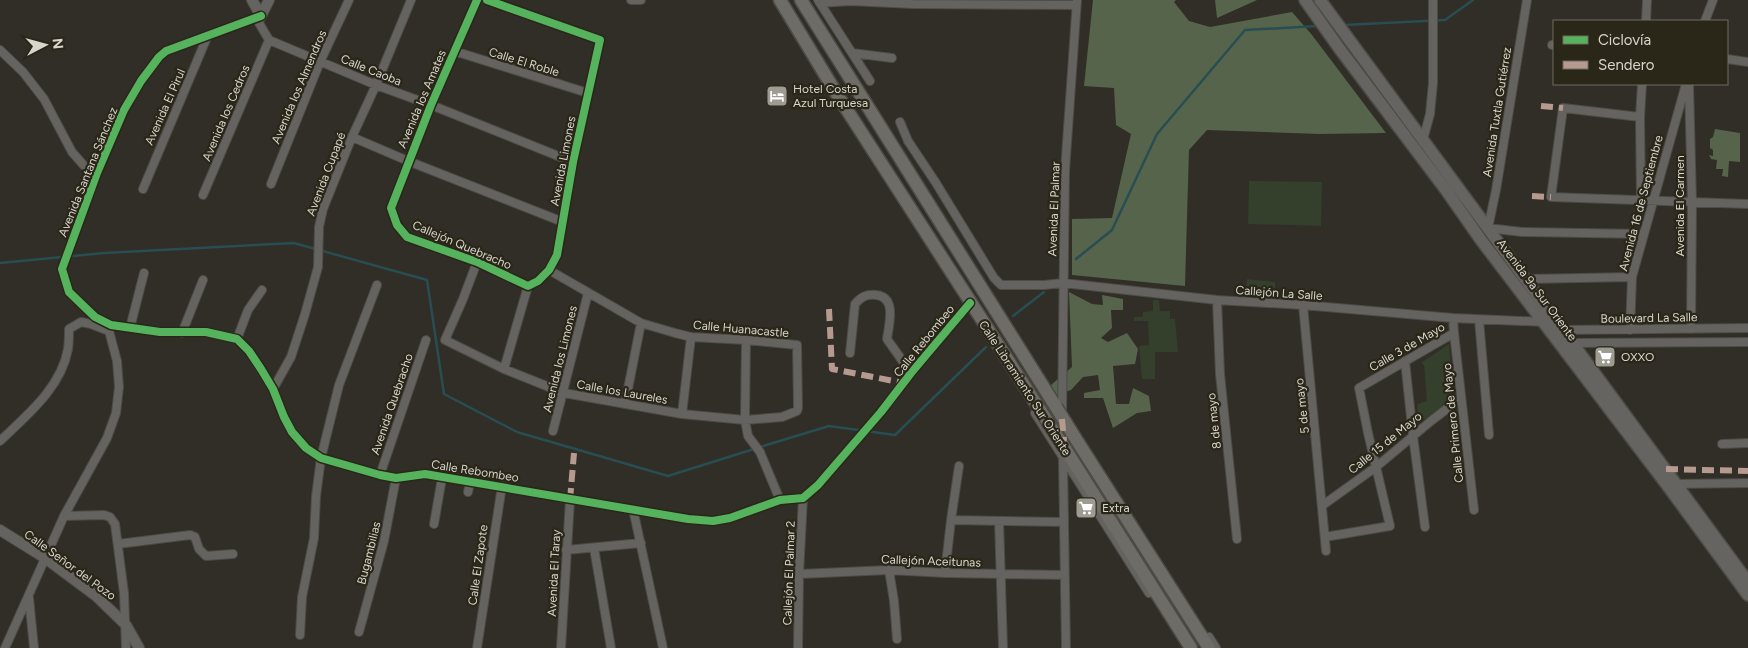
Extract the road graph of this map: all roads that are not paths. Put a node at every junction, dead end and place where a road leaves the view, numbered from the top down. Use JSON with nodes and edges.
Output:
{"nodes":[{"id":1,"x":252,"y":0,"type":"edge"},
{"id":2,"x":269,"y":0,"type":"edge"},
{"id":3,"x":349,"y":0,"type":"edge"},
{"id":4,"x":411,"y":0,"type":"edge"},
{"id":5,"x":477,"y":0,"type":"edge"},
{"id":6,"x":487,"y":0,"type":"edge"},
{"id":7,"x":630,"y":0,"type":"edge"},
{"id":8,"x":641,"y":0,"type":"edge"},
{"id":9,"x":780,"y":0,"type":"edge"},
{"id":10,"x":801,"y":0,"type":"edge"},
{"id":11,"x":1305,"y":0,"type":"edge"},
{"id":12,"x":1320,"y":0,"type":"edge"},
{"id":13,"x":1433,"y":0,"type":"edge"},
{"id":14,"x":1527,"y":0,"type":"edge"},
{"id":15,"x":1647,"y":0,"type":"edge"},
{"id":16,"x":1713,"y":0,"type":"edge"},
{"id":17,"x":819,"y":1,"type":"edge"},
{"id":18,"x":850,"y":1,"type":"edge"},
{"id":19,"x":913,"y":2,"type":"edge"},
{"id":20,"x":982,"y":3,"type":"edge"},
{"id":21,"x":1076,"y":3,"type":"edge"},
{"id":22,"x":261,"y":16,"type":"junction"},
{"id":23,"x":1646,"y":20,"type":"edge"},
{"id":24,"x":1705,"y":20,"type":"edge"},
{"id":25,"x":208,"y":35,"type":"junction"},
{"id":26,"x":269,"y":40,"type":"junction"},
{"id":27,"x":0,"y":50,"type":"edge"},
{"id":28,"x":454,"y":51,"type":"junction"},
{"id":29,"x":852,"y":53,"type":"junction"},
{"id":30,"x":892,"y":58,"type":"dead end"},
{"id":31,"x":1728,"y":59,"type":"edge"},
{"id":32,"x":320,"y":62,"type":"junction"},
{"id":33,"x":1748,"y":62,"type":"edge"},
{"id":34,"x":870,"y":81,"type":"dead end"},
{"id":35,"x":376,"y":85,"type":"junction"},
{"id":36,"x":1642,"y":85,"type":"edge"},
{"id":37,"x":1687,"y":85,"type":"edge"},
{"id":38,"x":1687,"y":85,"type":"edge"},
{"id":39,"x":588,"y":93,"type":"junction"},
{"id":40,"x":430,"y":105,"type":"junction"},
{"id":41,"x":1640,"y":117,"type":"junction"},
{"id":42,"x":900,"y":122,"type":"dead end"},
{"id":43,"x":352,"y":137,"type":"junction"},
{"id":44,"x":1423,"y":140,"type":"junction"},
{"id":45,"x":408,"y":161,"type":"junction"},
{"id":46,"x":572,"y":162,"type":"junction"},
{"id":47,"x":95,"y":178,"type":"junction"},
{"id":48,"x":271,"y":184,"type":"dead end"},
{"id":49,"x":1451,"y":186,"type":"junction"},
{"id":50,"x":143,"y":189,"type":"dead end"},
{"id":51,"x":203,"y":195,"type":"dead end"},
{"id":52,"x":1641,"y":200,"type":"junction"},
{"id":53,"x":1654,"y":201,"type":"junction"},
{"id":54,"x":1692,"y":202,"type":"junction"},
{"id":55,"x":1748,"y":204,"type":"edge"},
{"id":56,"x":391,"y":208,"type":"joint"},
{"id":57,"x":563,"y":222,"type":"junction"},
{"id":58,"x":1488,"y":228,"type":"junction"},
{"id":59,"x":1644,"y":234,"type":"junction"},
{"id":60,"x":477,"y":262,"type":"junction"},
{"id":61,"x":549,"y":270,"type":"junction"},
{"id":62,"x":144,"y":273,"type":"dead end"},
{"id":63,"x":1632,"y":277,"type":"junction"},
{"id":64,"x":203,"y":280,"type":"dead end"},
{"id":65,"x":1063,"y":280,"type":"junction"},
{"id":66,"x":1527,"y":280,"type":"junction"},
{"id":67,"x":378,"y":285,"type":"dead end"},
{"id":68,"x":528,"y":286,"type":"junction"},
{"id":69,"x":262,"y":290,"type":"dead end"},
{"id":70,"x":588,"y":293,"type":"junction"},
{"id":71,"x":1217,"y":300,"type":"junction"},
{"id":72,"x":970,"y":303,"type":"junction"},
{"id":73,"x":1303,"y":305,"type":"junction"},
{"id":74,"x":1453,"y":318,"type":"junction"},
{"id":75,"x":1480,"y":320,"type":"junction"},
{"id":76,"x":641,"y":323,"type":"junction"},
{"id":77,"x":1553,"y":326,"type":"junction"},
{"id":78,"x":110,"y":328,"type":"junction"},
{"id":79,"x":130,"y":328,"type":"junction"},
{"id":80,"x":1748,"y":328,"type":"edge"},
{"id":81,"x":1691,"y":329,"type":"junction"},
{"id":82,"x":1630,"y":330,"type":"junction"},
{"id":83,"x":182,"y":333,"type":"junction"},
{"id":84,"x":1454,"y":333,"type":"junction"},
{"id":85,"x":691,"y":338,"type":"junction"},
{"id":86,"x":237,"y":339,"type":"junction"},
{"id":87,"x":426,"y":340,"type":"dead end"},
{"id":88,"x":746,"y":340,"type":"junction"},
{"id":89,"x":1748,"y":342,"type":"edge"},
{"id":90,"x":1559,"y":343,"type":"junction"},
{"id":91,"x":1572,"y":343,"type":"junction"},
{"id":92,"x":850,"y":354,"type":"dead end"},
{"id":93,"x":1404,"y":361,"type":"junction"},
{"id":94,"x":504,"y":369,"type":"junction"},
{"id":95,"x":1014,"y":370,"type":"junction"},
{"id":96,"x":910,"y":373,"type":"junction"},
{"id":97,"x":273,"y":389,"type":"junction"},
{"id":98,"x":564,"y":392,"type":"junction"},
{"id":99,"x":1461,"y":398,"type":"junction"},
{"id":100,"x":798,"y":402,"type":"joint"},
{"id":101,"x":625,"y":404,"type":"junction"},
{"id":102,"x":1059,"y":407,"type":"junction"},
{"id":103,"x":682,"y":414,"type":"junction"},
{"id":104,"x":1062,"y":419,"type":"dead end"},
{"id":105,"x":745,"y":420,"type":"junction"},
{"id":106,"x":553,"y":431,"type":"dead end"},
{"id":107,"x":1489,"y":435,"type":"dead end"},
{"id":108,"x":1412,"y":436,"type":"junction"},
{"id":109,"x":0,"y":441,"type":"edge"},
{"id":110,"x":1064,"y":441,"type":"dead end"},
{"id":111,"x":1748,"y":443,"type":"edge"},
{"id":112,"x":1722,"y":444,"type":"dead end"},
{"id":113,"x":1651,"y":457,"type":"junction"},
{"id":114,"x":321,"y":458,"type":"junction"},
{"id":115,"x":1063,"y":459,"type":"junction"},
{"id":116,"x":959,"y":466,"type":"dead end"},
{"id":117,"x":1376,"y":467,"type":"junction"},
{"id":118,"x":380,"y":475,"type":"junction"},
{"id":119,"x":396,"y":478,"type":"junction"},
{"id":120,"x":442,"y":478,"type":"junction"},
{"id":121,"x":470,"y":482,"type":"junction"},
{"id":122,"x":1748,"y":483,"type":"edge"},
{"id":123,"x":1672,"y":484,"type":"junction"},
{"id":124,"x":502,"y":486,"type":"junction"},
{"id":125,"x":468,"y":492,"type":"dead end"},
{"id":126,"x":803,"y":498,"type":"junction"},
{"id":127,"x":570,"y":500,"type":"junction"},
{"id":128,"x":780,"y":500,"type":"junction"},
{"id":129,"x":1323,"y":505,"type":"junction"},
{"id":130,"x":633,"y":509,"type":"junction"},
{"id":131,"x":1474,"y":510,"type":"dead end"},
{"id":132,"x":64,"y":516,"type":"junction"},
{"id":133,"x":951,"y":520,"type":"junction"},
{"id":134,"x":999,"y":521,"type":"junction"},
{"id":135,"x":1063,"y":522,"type":"junction"},
{"id":136,"x":434,"y":524,"type":"dead end"},
{"id":137,"x":1425,"y":527,"type":"dead end"},
{"id":138,"x":0,"y":530,"type":"edge"},
{"id":139,"x":1325,"y":537,"type":"junction"},
{"id":140,"x":1237,"y":540,"type":"dead end"},
{"id":141,"x":641,"y":543,"type":"junction"},
{"id":142,"x":118,"y":544,"type":"junction"},
{"id":143,"x":594,"y":548,"type":"junction"},
{"id":144,"x":566,"y":550,"type":"junction"},
{"id":145,"x":1326,"y":551,"type":"dead end"},
{"id":146,"x":233,"y":554,"type":"dead end"},
{"id":147,"x":45,"y":558,"type":"junction"},
{"id":148,"x":889,"y":570,"type":"junction"},
{"id":149,"x":945,"y":573,"type":"junction"},
{"id":150,"x":799,"y":574,"type":"junction"},
{"id":151,"x":1002,"y":574,"type":"junction"},
{"id":152,"x":1064,"y":575,"type":"junction"},
{"id":153,"x":1748,"y":582,"type":"edge"},
{"id":154,"x":30,"y":593,"type":"junction"},
{"id":155,"x":1748,"y":595,"type":"edge"},
{"id":156,"x":126,"y":625,"type":"junction"},
{"id":157,"x":359,"y":632,"type":"dead end"},
{"id":158,"x":300,"y":635,"type":"dead end"},
{"id":159,"x":896,"y":640,"type":"dead end"},
{"id":160,"x":1003,"y":647,"type":"edge"},
{"id":161,"x":5,"y":648,"type":"edge"},
{"id":162,"x":34,"y":648,"type":"edge"},
{"id":163,"x":126,"y":648,"type":"edge"},
{"id":164,"x":139,"y":648,"type":"edge"},
{"id":165,"x":478,"y":648,"type":"edge"},
{"id":166,"x":561,"y":648,"type":"edge"},
{"id":167,"x":611,"y":648,"type":"edge"},
{"id":168,"x":663,"y":648,"type":"edge"},
{"id":169,"x":798,"y":648,"type":"edge"},
{"id":170,"x":1066,"y":648,"type":"edge"},
{"id":171,"x":1184,"y":648,"type":"edge"},
{"id":172,"x":1191,"y":648,"type":"edge"},
{"id":173,"x":1209,"y":648,"type":"edge"},
{"id":174,"x":1216,"y":648,"type":"edge"}],
"edges":[{"from":1,"to":22,"type":"street"},
{"from":2,"to":22,"type":"street"},
{"from":3,"to":32,"type":"street","name":"Avenida los Almendros"},
{"from":4,"to":35,"type":"street","name":"Avenida Cupapé"},
{"from":5,"to":28,"type":"street","name":"Avenida los Amates"},
{"from":6,"to":39,"type":"street","name":"Avenida Limones"},
{"from":7,"to":8,"type":"street"},
{"from":9,"to":72,"type":"main road","name":"Calle Libramiento Sur Oriente"},
{"from":10,"to":102,"type":"main road","name":"Calle Libramiento Sur Oriente"},
{"from":11,"to":49,"type":"main road","name":"Avenida 9a Sur Oriente"},
{"from":12,"to":44,"type":"main road","name":"Avenida 9a Sur Oriente"},
{"from":13,"to":44,"type":"street"},
{"from":14,"to":58,"type":"street","name":"Avenida Tuxtla Gutiérrez"},
{"from":15,"to":23,"type":"street"},
{"from":16,"to":24,"type":"street"},
{"from":17,"to":18,"type":"street"},
{"from":17,"to":29,"type":"street"},
{"from":18,"to":19,"type":"street"},
{"from":19,"to":20,"type":"street"},
{"from":20,"to":21,"type":"street"},
{"from":21,"to":65,"type":"street","name":"Avenida El Palmar"},
{"from":22,"to":25,"type":"street","name":"Avenida Santana Sánchez"},
{"from":22,"to":26,"type":"street"},
{"from":25,"to":47,"type":"street","name":"Avenida Santana Sánchez"},
{"from":25,"to":50,"type":"street","name":"Avenida El Pirul"},
{"from":26,"to":32,"type":"street","name":"Calle Caoba"},
{"from":26,"to":51,"type":"street","name":"Avenida los Cedros"},
{"from":27,"to":47,"type":"street"},
{"from":28,"to":39,"type":"street","name":"Calle El Roble"},
{"from":28,"to":40,"type":"street","name":"Avenida los Amates"},
{"from":29,"to":30,"type":"street"},
{"from":29,"to":34,"type":"street"},
{"from":31,"to":33,"type":"street"},
{"from":32,"to":35,"type":"street","name":"Calle Caoba"},
{"from":32,"to":48,"type":"street","name":"Avenida los Almendros"},
{"from":35,"to":40,"type":"street","name":"Calle Caoba"},
{"from":35,"to":43,"type":"street","name":"Avenida Cupapé"},
{"from":36,"to":41,"type":"street"},
{"from":37,"to":53,"type":"street","name":"Avenida 16 de Septiembre"},
{"from":38,"to":54,"type":"street","name":"Avenida El Carmen"},
{"from":39,"to":46,"type":"street","name":"Avenida Limones"},
{"from":40,"to":45,"type":"street","name":"Avenida los Amates"},
{"from":40,"to":46,"type":"street","name":"Calle Caoba"},
{"from":41,"to":52,"type":"street"},
{"from":41,"to":52,"type":"street"},
{"from":42,"to":65,"type":"street","name":"Callejón La Salle"},
{"from":43,"to":45,"type":"street"},
{"from":43,"to":97,"type":"street","name":"Avenida Cupapé"},
{"from":44,"to":49,"type":"main road","name":"Avenida 9a Sur Oriente"},
{"from":45,"to":56,"type":"street","name":"Avenida los Amates"},
{"from":45,"to":57,"type":"street"},
{"from":46,"to":57,"type":"street","name":"Avenida Limones"},
{"from":47,"to":78,"type":"street","name":"Avenida Santana Sánchez"},
{"from":49,"to":58,"type":"main road","name":"Avenida 9a Sur Oriente"},
{"from":49,"to":77,"type":"main road","name":"Avenida 9a Sur Oriente"},
{"from":52,"to":53,"type":"street"},
{"from":53,"to":54,"type":"street"},
{"from":53,"to":59,"type":"street","name":"Avenida 16 de Septiembre"},
{"from":54,"to":55,"type":"street"},
{"from":54,"to":81,"type":"street","name":"Avenida El Carmen"},
{"from":56,"to":60,"type":"street","name":"Callejón Quebracho"},
{"from":57,"to":61,"type":"street","name":"Avenida Limones"},
{"from":58,"to":59,"type":"street"},
{"from":58,"to":66,"type":"main road","name":"Avenida 9a Sur Oriente"},
{"from":59,"to":63,"type":"street","name":"Avenida 16 de Septiembre"},
{"from":60,"to":68,"type":"street","name":"Callejón Quebracho"},
{"from":60,"to":94,"type":"street","name":"Calle los Laureles"},
{"from":61,"to":68,"type":"street","name":"Avenida Limones"},
{"from":61,"to":70,"type":"street","name":"Calle Huanacastle"},
{"from":62,"to":79,"type":"street"},
{"from":63,"to":66,"type":"street"},
{"from":63,"to":82,"type":"street","name":"Avenida 16 de Septiembre"},
{"from":64,"to":83,"type":"street"},
{"from":65,"to":71,"type":"street","name":"Callejón La Salle"},
{"from":65,"to":102,"type":"street","name":"Avenida El Palmar"},
{"from":66,"to":77,"type":"main road","name":"Avenida 9a Sur Oriente"},
{"from":67,"to":114,"type":"street"},
{"from":68,"to":94,"type":"street"},
{"from":69,"to":86,"type":"street"},
{"from":70,"to":76,"type":"street","name":"Calle Huanacastle"},
{"from":70,"to":98,"type":"street","name":"Avenida los Limones"},
{"from":71,"to":73,"type":"street","name":"Callejón La Salle"},
{"from":71,"to":140,"type":"street","name":"8 de mayo"},
{"from":72,"to":95,"type":"main road","name":"Calle Libramiento Sur Oriente"},
{"from":72,"to":96,"type":"street","name":"Calle Rebombeo"},
{"from":73,"to":74,"type":"street","name":"Callejón La Salle"},
{"from":73,"to":129,"type":"street","name":"5 de mayo"},
{"from":74,"to":75,"type":"street","name":"Callejón La Salle"},
{"from":74,"to":84,"type":"street","name":"Calle 3 de Mayo"},
{"from":75,"to":77,"type":"street","name":"Callejón La Salle"},
{"from":75,"to":107,"type":"street"},
{"from":76,"to":85,"type":"street","name":"Calle Huanacastle"},
{"from":76,"to":101,"type":"street"},
{"from":77,"to":82,"type":"street","name":"Boulevard La Salle"},
{"from":77,"to":90,"type":"main road","name":"Avenida 9a Sur Oriente"},
{"from":77,"to":91,"type":"main road","name":"Avenida 9a Sur Oriente"},
{"from":78,"to":79,"type":"street"},
{"from":78,"to":109,"type":"street"},
{"from":78,"to":132,"type":"street"},
{"from":79,"to":83,"type":"street"},
{"from":80,"to":81,"type":"street","name":"Boulevard La Salle"},
{"from":81,"to":82,"type":"street","name":"Boulevard La Salle"},
{"from":83,"to":86,"type":"street"},
{"from":84,"to":93,"type":"street","name":"Calle 3 de Mayo"},
{"from":84,"to":99,"type":"street","name":"Calle Primero de Mayo"},
{"from":85,"to":88,"type":"street","name":"Calle Huanacastle"},
{"from":85,"to":103,"type":"street"},
{"from":86,"to":97,"type":"street","name":"Calle Rebombeo"},
{"from":87,"to":118,"type":"street","name":"Avenida Quebracho"},
{"from":88,"to":100,"type":"street","name":"Calle Huanacastle"},
{"from":88,"to":105,"type":"street"},
{"from":89,"to":91,"type":"street","name":"Boulevard La Salle"},
{"from":90,"to":91,"type":"street","name":"Boulevard La Salle"},
{"from":90,"to":113,"type":"main road","name":"Avenida 9a Sur Oriente"},
{"from":91,"to":113,"type":"main road","name":"Avenida 9a Sur Oriente"},
{"from":92,"to":96,"type":"street"},
{"from":93,"to":108,"type":"street"},
{"from":93,"to":117,"type":"street","name":"Calle 3 de Mayo"},
{"from":94,"to":98,"type":"street","name":"Calle los Laureles"},
{"from":95,"to":115,"type":"street"},
{"from":95,"to":172,"type":"main road","name":"Calle Libramiento Sur Oriente","bridge":true},
{"from":96,"to":126,"type":"street","name":"Calle Rebombeo"},
{"from":97,"to":114,"type":"street","name":"Calle Rebombeo"},
{"from":98,"to":101,"type":"street","name":"Calle los Laureles"},
{"from":98,"to":106,"type":"street","name":"Avenida los Limones"},
{"from":99,"to":108,"type":"street","name":"Calle 15 de Mayo"},
{"from":99,"to":131,"type":"street","name":"Calle Primero de Mayo"},
{"from":100,"to":105,"type":"street","name":"Calle los Laureles"},
{"from":101,"to":103,"type":"street","name":"Calle los Laureles"},
{"from":102,"to":104,"type":"street","name":"Avenida El Palmar"},
{"from":102,"to":173,"type":"main road","name":"Calle Libramiento Sur Oriente","bridge":true},
{"from":102,"to":174,"type":"street"},
{"from":103,"to":105,"type":"street","name":"Calle los Laureles"},
{"from":105,"to":128,"type":"street"},
{"from":108,"to":117,"type":"street","name":"Calle 15 de Mayo"},
{"from":108,"to":137,"type":"street"},
{"from":110,"to":115,"type":"street"},
{"from":111,"to":112,"type":"street"},
{"from":113,"to":123,"type":"main road","name":"Avenida 9a Sur Oriente"},
{"from":114,"to":118,"type":"street","name":"Calle Rebombeo"},
{"from":114,"to":158,"type":"street"},
{"from":115,"to":135,"type":"street"},
{"from":115,"to":171,"type":"street"},
{"from":116,"to":133,"type":"street"},
{"from":117,"to":129,"type":"street","name":"Calle 15 de Mayo"},
{"from":117,"to":139,"type":"street"},
{"from":118,"to":119,"type":"street","name":"Calle Rebombeo"},
{"from":119,"to":120,"type":"street","name":"Calle Rebombeo"},
{"from":119,"to":157,"type":"street","name":"Bugambilias"},
{"from":120,"to":121,"type":"street","name":"Calle Rebombeo"},
{"from":120,"to":136,"type":"street"},
{"from":121,"to":124,"type":"street","name":"Calle Rebombeo"},
{"from":121,"to":125,"type":"street"},
{"from":122,"to":123,"type":"street"},
{"from":123,"to":153,"type":"main road","name":"Avenida 9a Sur Oriente"},
{"from":123,"to":155,"type":"main road","name":"Avenida 9a Sur Oriente"},
{"from":124,"to":127,"type":"street","name":"Calle Rebombeo"},
{"from":124,"to":165,"type":"street","name":"Calle El Zapote"},
{"from":126,"to":128,"type":"street","name":"Calle Rebombeo"},
{"from":126,"to":150,"type":"street","name":"Callejón El Palmar 2"},
{"from":127,"to":130,"type":"street","name":"Calle Rebombeo"},
{"from":127,"to":144,"type":"street","name":"Avenida El Taray"},
{"from":128,"to":130,"type":"street","name":"Calle Rebombeo"},
{"from":129,"to":139,"type":"street","name":"5 de mayo"},
{"from":130,"to":141,"type":"street"},
{"from":132,"to":142,"type":"street"},
{"from":132,"to":147,"type":"street"},
{"from":133,"to":134,"type":"street"},
{"from":133,"to":149,"type":"street"},
{"from":134,"to":135,"type":"street"},
{"from":134,"to":151,"type":"street"},
{"from":135,"to":152,"type":"street"},
{"from":138,"to":147,"type":"street","name":"Calle Señor del Pozo"},
{"from":139,"to":145,"type":"street","name":"5 de mayo"},
{"from":141,"to":143,"type":"street"},
{"from":141,"to":168,"type":"street"},
{"from":142,"to":146,"type":"street"},
{"from":142,"to":156,"type":"street"},
{"from":143,"to":144,"type":"street"},
{"from":143,"to":167,"type":"street"},
{"from":144,"to":166,"type":"street","name":"Avenida El Taray"},
{"from":147,"to":154,"type":"street"},
{"from":147,"to":156,"type":"street","name":"Calle Señor del Pozo"},
{"from":148,"to":149,"type":"street","name":"Callejón Aceitunas"},
{"from":148,"to":150,"type":"street","name":"Callejón Aceitunas"},
{"from":148,"to":159,"type":"street"},
{"from":149,"to":151,"type":"street","name":"Callejón Aceitunas"},
{"from":150,"to":169,"type":"street","name":"Callejón El Palmar 2"},
{"from":151,"to":152,"type":"street","name":"Callejón Aceitunas"},
{"from":151,"to":160,"type":"street"},
{"from":152,"to":170,"type":"street"},
{"from":154,"to":161,"type":"street"},
{"from":154,"to":162,"type":"street"},
{"from":156,"to":163,"type":"street"},
{"from":156,"to":164,"type":"street","name":"Calle Señor del Pozo"}]}
